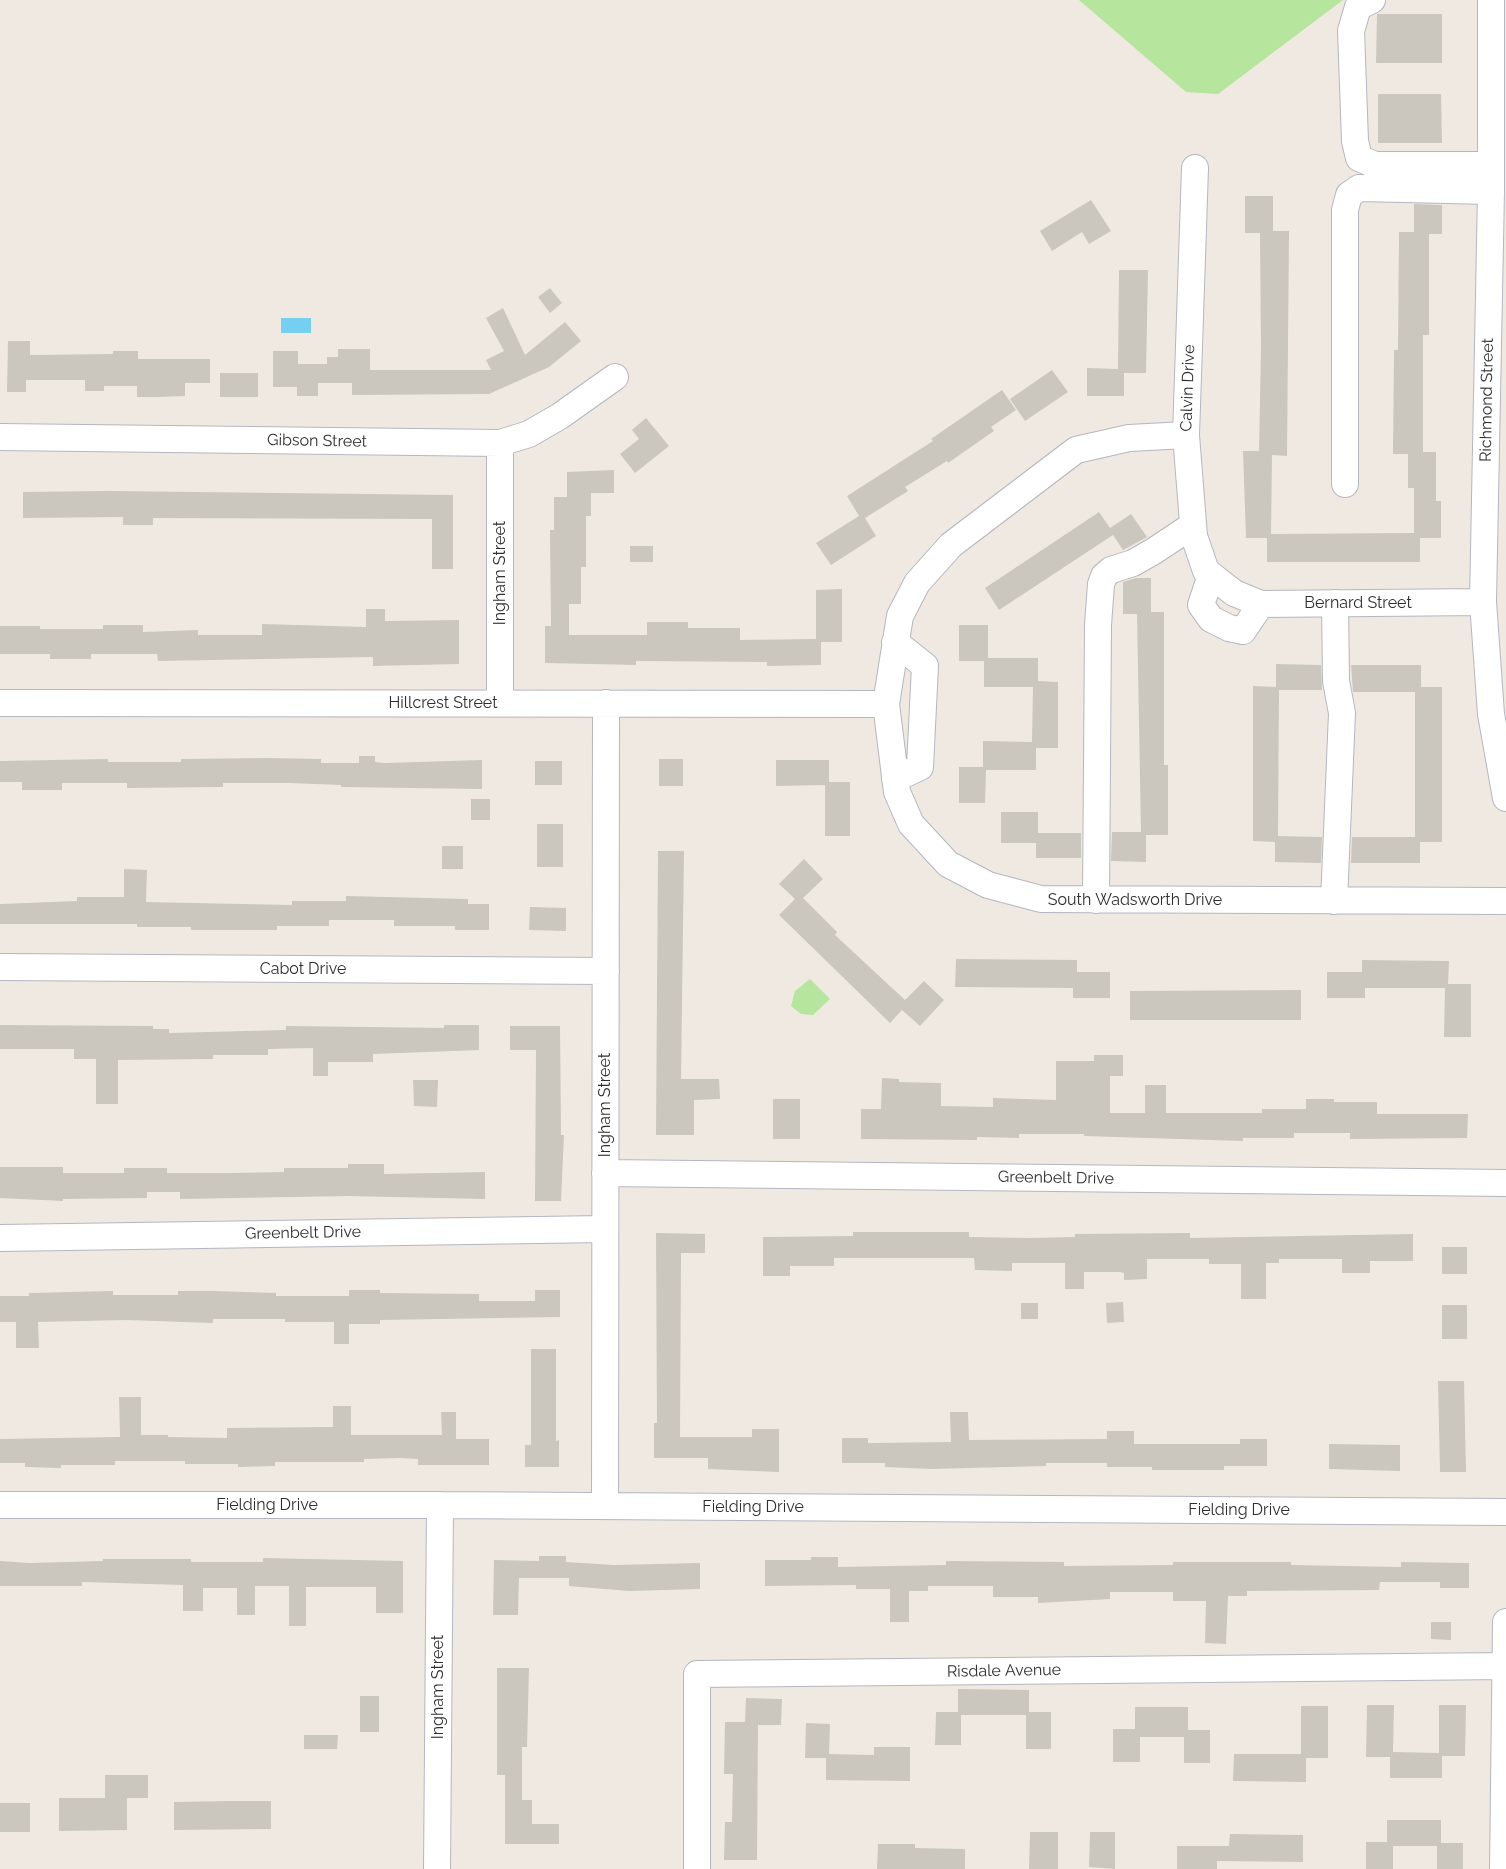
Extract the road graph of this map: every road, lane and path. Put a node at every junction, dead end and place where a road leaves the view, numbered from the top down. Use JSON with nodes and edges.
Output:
{"nodes":[{"id":1,"x":1372,"y":0,"type":"edge"},
{"id":2,"x":1491,"y":0,"type":"edge"},
{"id":3,"x":1195,"y":168,"type":"dead end"},
{"id":4,"x":1495,"y":177,"type":"edge"},
{"id":5,"x":1497,"y":341,"type":"edge"},
{"id":6,"x":615,"y":377,"type":"dead end"},
{"id":7,"x":1186,"y":435,"type":"junction"},
{"id":8,"x":0,"y":437,"type":"edge"},
{"id":9,"x":500,"y":443,"type":"junction"},
{"id":10,"x":1345,"y":484,"type":"dead end"},
{"id":11,"x":1496,"y":496,"type":"edge"},
{"id":12,"x":1193,"y":525,"type":"junction"},
{"id":13,"x":1211,"y":575,"type":"junction"},
{"id":14,"x":1483,"y":602,"type":"junction"},
{"id":15,"x":1335,"y":603,"type":"junction"},
{"id":16,"x":1261,"y":604,"type":"junction"},
{"id":17,"x":895,"y":642,"type":"junction"},
{"id":18,"x":0,"y":703,"type":"edge"},
{"id":19,"x":500,"y":703,"type":"junction"},
{"id":20,"x":606,"y":703,"type":"junction"},
{"id":21,"x":886,"y":705,"type":"junction"},
{"id":22,"x":895,"y":778,"type":"junction"},
{"id":23,"x":1506,"y":794,"type":"edge"},
{"id":24,"x":1096,"y":900,"type":"junction"},
{"id":25,"x":1334,"y":901,"type":"junction"},
{"id":26,"x":1506,"y":901,"type":"edge"},
{"id":27,"x":0,"y":967,"type":"edge"},
{"id":28,"x":606,"y":971,"type":"junction"},
{"id":29,"x":605,"y":1173,"type":"junction"},
{"id":30,"x":1506,"y":1183,"type":"edge"},
{"id":31,"x":605,"y":1229,"type":"junction"},
{"id":32,"x":0,"y":1238,"type":"edge"},
{"id":33,"x":0,"y":1505,"type":"edge"},
{"id":34,"x":440,"y":1505,"type":"junction"},
{"id":35,"x":604,"y":1506,"type":"junction"},
{"id":36,"x":1506,"y":1512,"type":"edge"},
{"id":37,"x":1506,"y":1622,"type":"edge"},
{"id":38,"x":1506,"y":1666,"type":"edge"},
{"id":39,"x":1505,"y":1806,"type":"edge"},
{"id":40,"x":437,"y":1869,"type":"edge"},
{"id":41,"x":697,"y":1869,"type":"edge"},
{"id":42,"x":1503,"y":1869,"type":"edge"}],
"edges":[{"from":1,"to":4,"type":"street"},
{"from":2,"to":4,"type":"street","name":"Richmond Street"},
{"from":3,"to":7,"type":"street","name":"Calvin Drive"},
{"from":4,"to":5,"type":"street","name":"Richmond Street"},
{"from":4,"to":10,"type":"street"},
{"from":5,"to":11,"type":"street","name":"Richmond Street"},
{"from":6,"to":9,"type":"street","name":"Gibson Street"},
{"from":7,"to":12,"type":"street","name":"Calvin Drive"},
{"from":7,"to":17,"type":"street","name":"South Wadsworth Drive"},
{"from":8,"to":9,"type":"street","name":"Gibson Street"},
{"from":9,"to":19,"type":"street","name":"Ingham Street"},
{"from":11,"to":14,"type":"street","name":"Richmond Street"},
{"from":12,"to":13,"type":"street","name":"Calvin Drive"},
{"from":12,"to":24,"type":"street"},
{"from":13,"to":16,"type":"street","name":"Bernard Street"},
{"from":13,"to":16,"type":"street"},
{"from":14,"to":15,"type":"street","name":"Bernard Street"},
{"from":14,"to":23,"type":"street","name":"Richmond Street"},
{"from":15,"to":16,"type":"street","name":"Bernard Street"},
{"from":15,"to":25,"type":"street"},
{"from":17,"to":21,"type":"street","name":"South Wadsworth Drive"},
{"from":17,"to":22,"type":"street"},
{"from":18,"to":19,"type":"street","name":"Hillcrest Street"},
{"from":19,"to":20,"type":"street","name":"Hillcrest Street"},
{"from":20,"to":21,"type":"street","name":"Hillcrest Street"},
{"from":20,"to":28,"type":"street","name":"Ingham Street"},
{"from":21,"to":22,"type":"street","name":"South Wadsworth Drive"},
{"from":22,"to":24,"type":"street","name":"South Wadsworth Drive"},
{"from":24,"to":25,"type":"street","name":"South Wadsworth Drive"},
{"from":25,"to":26,"type":"street","name":"South Wadsworth Drive"},
{"from":27,"to":28,"type":"street","name":"Cabot Drive"},
{"from":28,"to":29,"type":"street","name":"Ingham Street"},
{"from":29,"to":30,"type":"street","name":"Greenbelt Drive"},
{"from":29,"to":31,"type":"street","name":"Ingham Street"},
{"from":31,"to":32,"type":"street","name":"Greenbelt Drive"},
{"from":31,"to":35,"type":"street","name":"Ingham Street"},
{"from":33,"to":34,"type":"street","name":"Fielding Drive"},
{"from":34,"to":35,"type":"street","name":"Fielding Drive"},
{"from":34,"to":40,"type":"street","name":"Ingham Street"},
{"from":35,"to":36,"type":"street","name":"Fielding Drive"},
{"from":37,"to":38,"type":"street"},
{"from":38,"to":39,"type":"street"},
{"from":38,"to":41,"type":"street","name":"Risdale Avenue"},
{"from":39,"to":42,"type":"street"}]}
